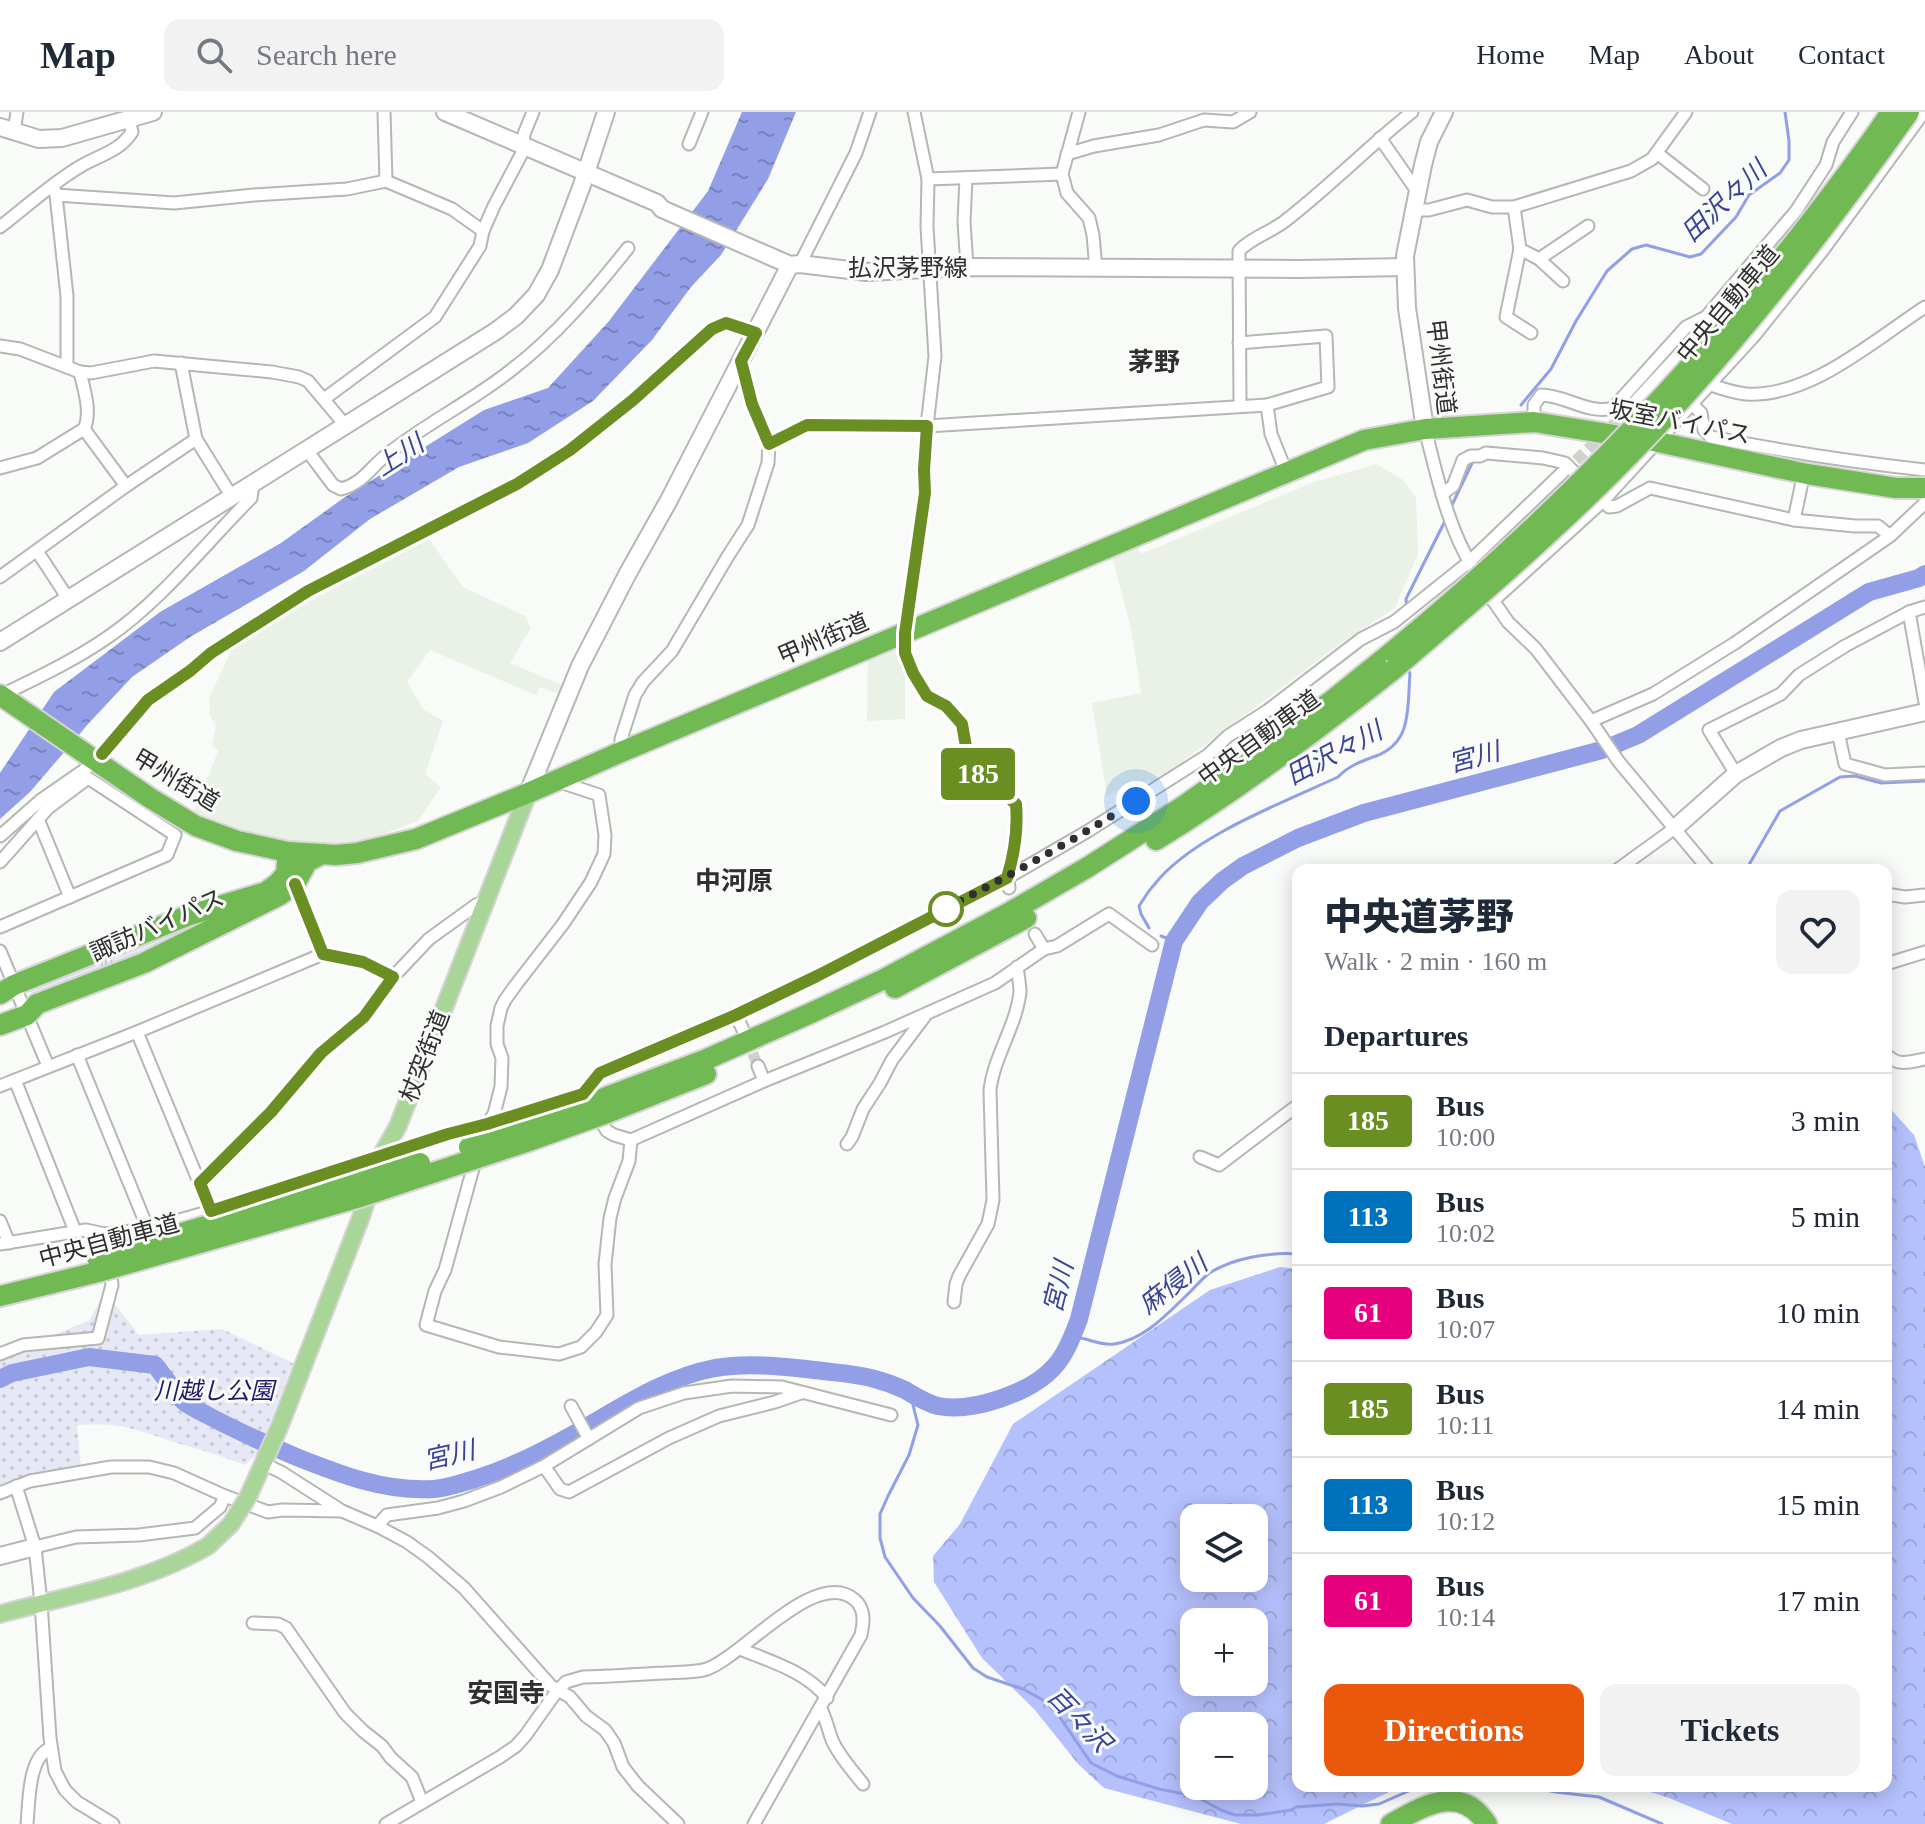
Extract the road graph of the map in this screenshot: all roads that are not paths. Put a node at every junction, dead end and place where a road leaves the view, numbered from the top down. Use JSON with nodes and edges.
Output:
{"nodes":[{"id":1,"x":17,"y":112,"type":"edge"},
{"id":2,"x":153,"y":112,"type":"edge"},
{"id":3,"x":384,"y":112,"type":"edge"},
{"id":4,"x":445,"y":112,"type":"edge"},
{"id":5,"x":533,"y":112,"type":"edge"},
{"id":6,"x":606,"y":112,"type":"edge"},
{"id":7,"x":702,"y":112,"type":"edge"},
{"id":8,"x":870,"y":112,"type":"edge"},
{"id":9,"x":914,"y":112,"type":"edge"},
{"id":10,"x":1079,"y":112,"type":"edge"},
{"id":11,"x":1250,"y":112,"type":"edge"},
{"id":12,"x":1412,"y":112,"type":"edge"},
{"id":13,"x":1444,"y":112,"type":"edge"},
{"id":14,"x":1686,"y":112,"type":"edge"},
{"id":15,"x":1852,"y":112,"type":"edge"},
{"id":16,"x":1891,"y":112,"type":"edge"},
{"id":17,"x":1918,"y":113,"type":"edge"},
{"id":18,"x":129,"y":119,"type":"junction"},
{"id":19,"x":5,"y":133,"type":"edge"},
{"id":20,"x":1380,"y":138,"type":"junction"},
{"id":21,"x":689,"y":144,"type":"dead end"},
{"id":22,"x":522,"y":146,"type":"junction"},
{"id":23,"x":1657,"y":153,"type":"junction"},
{"id":24,"x":1067,"y":154,"type":"junction"},
{"id":25,"x":587,"y":172,"type":"junction"},
{"id":26,"x":1062,"y":174,"type":"junction"},
{"id":27,"x":966,"y":178,"type":"junction"},
{"id":28,"x":928,"y":179,"type":"junction"},
{"id":29,"x":386,"y":181,"type":"junction"},
{"id":30,"x":1703,"y":189,"type":"dead end"},
{"id":31,"x":55,"y":191,"type":"junction"},
{"id":32,"x":1417,"y":191,"type":"junction"},
{"id":33,"x":1514,"y":207,"type":"junction"},
{"id":34,"x":1413,"y":210,"type":"junction"},
{"id":35,"x":1588,"y":226,"type":"dead end"},
{"id":36,"x":0,"y":227,"type":"edge"},
{"id":37,"x":483,"y":231,"type":"junction"},
{"id":38,"x":628,"y":248,"type":"dead end"},
{"id":39,"x":1520,"y":249,"type":"junction"},
{"id":40,"x":1539,"y":259,"type":"junction"},
{"id":41,"x":795,"y":264,"type":"junction"},
{"id":42,"x":967,"y":267,"type":"junction"},
{"id":43,"x":1405,"y":267,"type":"junction"},
{"id":44,"x":1096,"y":269,"type":"junction"},
{"id":45,"x":1239,"y":269,"type":"junction"},
{"id":46,"x":929,"y":270,"type":"junction"},
{"id":47,"x":1563,"y":281,"type":"dead end"},
{"id":48,"x":1723,"y":298,"type":"junction"},
{"id":49,"x":1925,"y":307,"type":"edge"},
{"id":50,"x":1706,"y":317,"type":"junction"},
{"id":51,"x":1761,"y":328,"type":"junction"},
{"id":52,"x":756,"y":333,"type":"junction"},
{"id":53,"x":1531,"y":333,"type":"dead end"},
{"id":54,"x":1239,"y":343,"type":"junction"},
{"id":55,"x":0,"y":346,"type":"edge"},
{"id":56,"x":741,"y":361,"type":"junction"},
{"id":57,"x":181,"y":363,"type":"junction"},
{"id":58,"x":67,"y":367,"type":"junction"},
{"id":59,"x":80,"y":372,"type":"junction"},
{"id":60,"x":1710,"y":385,"type":"junction"},
{"id":61,"x":324,"y":399,"type":"junction"},
{"id":62,"x":1692,"y":404,"type":"junction"},
{"id":63,"x":1240,"y":405,"type":"junction"},
{"id":64,"x":1267,"y":405,"type":"junction"},
{"id":65,"x":1620,"y":418,"type":"tunnel mouth"},
{"id":66,"x":1534,"y":422,"type":"junction"},
{"id":67,"x":346,"y":426,"type":"junction"},
{"id":68,"x":927,"y":426,"type":"junction"},
{"id":69,"x":84,"y":429,"type":"junction"},
{"id":70,"x":1425,"y":429,"type":"junction"},
{"id":71,"x":196,"y":439,"type":"junction"},
{"id":72,"x":1658,"y":442,"type":"junction"},
{"id":73,"x":769,"y":444,"type":"junction"},
{"id":74,"x":312,"y":457,"type":"dead end"},
{"id":75,"x":0,"y":468,"type":"edge"},
{"id":76,"x":1925,"y":470,"type":"edge"},
{"id":77,"x":1563,"y":472,"type":"tunnel mouth"},
{"id":78,"x":1287,"y":474,"type":"junction"},
{"id":79,"x":1802,"y":482,"type":"dead end"},
{"id":80,"x":253,"y":485,"type":"junction"},
{"id":81,"x":126,"y":486,"type":"junction"},
{"id":82,"x":1925,"y":488,"type":"edge"},
{"id":83,"x":1442,"y":494,"type":"junction"},
{"id":84,"x":232,"y":497,"type":"junction"},
{"id":85,"x":1603,"y":501,"type":"junction"},
{"id":86,"x":1925,"y":503,"type":"edge"},
{"id":87,"x":1794,"y":520,"type":"junction"},
{"id":88,"x":1890,"y":536,"type":"junction"},
{"id":89,"x":37,"y":551,"type":"junction"},
{"id":90,"x":1469,"y":562,"type":"junction"},
{"id":91,"x":0,"y":577,"type":"edge"},
{"id":92,"x":69,"y":600,"type":"junction"},
{"id":93,"x":1493,"y":601,"type":"junction"},
{"id":94,"x":1925,"y":607,"type":"edge"},
{"id":95,"x":1909,"y":612,"type":"junction"},
{"id":96,"x":905,"y":633,"type":"junction"},
{"id":97,"x":0,"y":642,"type":"edge"},
{"id":98,"x":1393,"y":661,"type":"junction"},
{"id":99,"x":5,"y":693,"type":"edge"},
{"id":100,"x":1925,"y":702,"type":"edge"},
{"id":101,"x":1925,"y":712,"type":"edge"},
{"id":102,"x":1592,"y":722,"type":"junction"},
{"id":103,"x":1838,"y":732,"type":"junction"},
{"id":104,"x":621,"y":752,"type":"junction"},
{"id":105,"x":94,"y":760,"type":"junction"},
{"id":106,"x":1925,"y":773,"type":"edge"},
{"id":107,"x":1736,"y":774,"type":"junction"},
{"id":108,"x":555,"y":781,"type":"junction"},
{"id":109,"x":528,"y":793,"type":"junction"},
{"id":110,"x":38,"y":819,"type":"junction"},
{"id":111,"x":1675,"y":828,"type":"junction"},
{"id":112,"x":0,"y":836,"type":"edge"},
{"id":113,"x":288,"y":852,"type":"junction"},
{"id":114,"x":322,"y":854,"type":"junction"},
{"id":115,"x":0,"y":862,"type":"edge"},
{"id":116,"x":1625,"y":864,"type":"edge"},
{"id":117,"x":1704,"y":864,"type":"edge"},
{"id":118,"x":1008,"y":883,"type":"junction"},
{"id":119,"x":295,"y":884,"type":"junction"},
{"id":120,"x":1892,"y":895,"type":"edge"},
{"id":121,"x":1925,"y":895,"type":"edge"},
{"id":122,"x":70,"y":897,"type":"junction"},
{"id":123,"x":487,"y":900,"type":"junction"},
{"id":124,"x":0,"y":927,"type":"edge"},
{"id":125,"x":1035,"y":934,"type":"dead end"},
{"id":126,"x":1152,"y":945,"type":"dead end"},
{"id":127,"x":1044,"y":949,"type":"junction"},
{"id":128,"x":0,"y":951,"type":"edge"},
{"id":129,"x":1925,"y":952,"type":"edge"},
{"id":130,"x":323,"y":954,"type":"junction"},
{"id":131,"x":1892,"y":962,"type":"edge"},
{"id":132,"x":1017,"y":967,"type":"junction"},
{"id":133,"x":393,"y":977,"type":"junction"},
{"id":134,"x":7,"y":990,"type":"edge"},
{"id":135,"x":927,"y":1013,"type":"junction"},
{"id":136,"x":27,"y":1015,"type":"junction"},
{"id":137,"x":736,"y":1015,"type":"junction"},
{"id":138,"x":0,"y":1025,"type":"edge"},
{"id":139,"x":743,"y":1030,"type":"tunnel mouth"},
{"id":140,"x":137,"y":1032,"type":"junction"},
{"id":141,"x":77,"y":1055,"type":"junction"},
{"id":142,"x":1925,"y":1059,"type":"edge"},
{"id":143,"x":1892,"y":1061,"type":"edge"},
{"id":144,"x":48,"y":1066,"type":"junction"},
{"id":145,"x":758,"y":1066,"type":"tunnel mouth"},
{"id":146,"x":15,"y":1080,"type":"junction"},
{"id":147,"x":764,"y":1081,"type":"junction"},
{"id":148,"x":0,"y":1086,"type":"edge"},
{"id":149,"x":597,"y":1102,"type":"junction"},
{"id":150,"x":1292,"y":1110,"type":"edge"},
{"id":151,"x":487,"y":1124,"type":"junction"},
{"id":152,"x":631,"y":1140,"type":"junction"},
{"id":153,"x":847,"y":1144,"type":"dead end"},
{"id":154,"x":381,"y":1156,"type":"junction"},
{"id":155,"x":1200,"y":1157,"type":"dead end"},
{"id":156,"x":200,"y":1183,"type":"junction"},
{"id":157,"x":211,"y":1211,"type":"junction"},
{"id":158,"x":0,"y":1221,"type":"edge"},
{"id":159,"x":148,"y":1229,"type":"junction"},
{"id":160,"x":75,"y":1231,"type":"junction"},
{"id":161,"x":105,"y":1234,"type":"junction"},
{"id":162,"x":4,"y":1244,"type":"edge"},
{"id":163,"x":100,"y":1265,"type":"junction"},
{"id":164,"x":0,"y":1283,"type":"edge"},
{"id":165,"x":0,"y":1296,"type":"edge"},
{"id":166,"x":954,"y":1302,"type":"dead end"},
{"id":167,"x":0,"y":1354,"type":"edge"},
{"id":168,"x":802,"y":1392,"type":"junction"},
{"id":169,"x":571,"y":1408,"type":"dead end"},
{"id":170,"x":891,"y":1415,"type":"dead end"},
{"id":171,"x":588,"y":1437,"type":"junction"},
{"id":172,"x":265,"y":1461,"type":"junction"},
{"id":173,"x":544,"y":1466,"type":"junction"},
{"id":174,"x":16,"y":1486,"type":"junction"},
{"id":175,"x":0,"y":1493,"type":"edge"},
{"id":176,"x":225,"y":1496,"type":"junction"},
{"id":177,"x":342,"y":1511,"type":"junction"},
{"id":178,"x":377,"y":1526,"type":"junction"},
{"id":179,"x":35,"y":1547,"type":"junction"},
{"id":180,"x":0,"y":1556,"type":"edge"},
{"id":181,"x":41,"y":1603,"type":"junction"},
{"id":182,"x":0,"y":1614,"type":"edge"},
{"id":183,"x":253,"y":1623,"type":"dead end"},
{"id":184,"x":740,"y":1649,"type":"junction"},
{"id":185,"x":557,"y":1691,"type":"junction"},
{"id":186,"x":824,"y":1704,"type":"junction"},
{"id":187,"x":51,"y":1748,"type":"junction"},
{"id":188,"x":863,"y":1784,"type":"dead end"},
{"id":189,"x":422,"y":1802,"type":"junction"},
{"id":190,"x":27,"y":1824,"type":"edge"},
{"id":191,"x":113,"y":1824,"type":"edge"},
{"id":192,"x":386,"y":1824,"type":"edge"},
{"id":193,"x":678,"y":1824,"type":"edge"},
{"id":194,"x":754,"y":1824,"type":"edge"},
{"id":195,"x":1391,"y":1824,"type":"edge"},
{"id":196,"x":1487,"y":1824,"type":"edge"}],
"edges":[{"from":1,"to":19,"type":"street"},
{"from":2,"to":18,"type":"street"},
{"from":3,"to":29,"type":"street"},
{"from":4,"to":22,"type":"street","name":"払沢茅野線"},
{"from":5,"to":22,"type":"street"},
{"from":6,"to":25,"type":"street"},
{"from":7,"to":21,"type":"street"},
{"from":8,"to":41,"type":"street"},
{"from":9,"to":28,"type":"street"},
{"from":10,"to":24,"type":"street"},
{"from":11,"to":24,"type":"street"},
{"from":12,"to":20,"type":"street"},
{"from":13,"to":32,"type":"street","name":"甲州街道"},
{"from":14,"to":23,"type":"street"},
{"from":15,"to":48,"type":"street"},
{"from":16,"to":98,"type":"highway","name":"中央自動車道","bridge":true},
{"from":17,"to":51,"type":"street"},
{"from":17,"to":98,"type":"highway","name":"中央自動車道","bridge":true},
{"from":18,"to":19,"type":"street"},
{"from":18,"to":31,"type":"street"},
{"from":20,"to":32,"type":"street"},
{"from":20,"to":45,"type":"street"},
{"from":22,"to":25,"type":"street","name":"払沢茅野線"},
{"from":22,"to":37,"type":"street"},
{"from":23,"to":30,"type":"street"},
{"from":23,"to":33,"type":"street"},
{"from":24,"to":26,"type":"street"},
{"from":25,"to":41,"type":"street","name":"払沢茅野線"},
{"from":25,"to":67,"type":"street"},
{"from":26,"to":27,"type":"street"},
{"from":26,"to":44,"type":"street"},
{"from":27,"to":28,"type":"street"},
{"from":27,"to":42,"type":"street"},
{"from":28,"to":46,"type":"street"},
{"from":29,"to":31,"type":"street"},
{"from":29,"to":37,"type":"street"},
{"from":31,"to":36,"type":"street"},
{"from":31,"to":58,"type":"street"},
{"from":32,"to":34,"type":"street","name":"甲州街道"},
{"from":33,"to":34,"type":"street"},
{"from":33,"to":39,"type":"street"},
{"from":34,"to":43,"type":"street","name":"甲州街道"},
{"from":35,"to":40,"type":"street"},
{"from":37,"to":61,"type":"street"},
{"from":38,"to":74,"type":"street"},
{"from":39,"to":40,"type":"street"},
{"from":39,"to":53,"type":"street"},
{"from":40,"to":47,"type":"street"},
{"from":41,"to":46,"type":"street","name":"払沢茅野線"},
{"from":41,"to":52,"type":"street"},
{"from":42,"to":44,"type":"street","name":"払沢茅野線"},
{"from":42,"to":46,"type":"street","name":"払沢茅野線"},
{"from":43,"to":45,"type":"street","name":"払沢茅野線"},
{"from":43,"to":70,"type":"street","name":"甲州街道"},
{"from":44,"to":45,"type":"street","name":"払沢茅野線"},
{"from":45,"to":54,"type":"street"},
{"from":46,"to":68,"type":"street"},
{"from":48,"to":50,"type":"street"},
{"from":48,"to":51,"type":"street"},
{"from":49,"to":60,"type":"street"},
{"from":50,"to":65,"type":"street"},
{"from":50,"to":66,"type":"street"},
{"from":51,"to":60,"type":"street"},
{"from":52,"to":56,"type":"street"},
{"from":52,"to":105,"type":"street"},
{"from":54,"to":63,"type":"street"},
{"from":54,"to":64,"type":"street"},
{"from":55,"to":58,"type":"street"},
{"from":56,"to":73,"type":"street"},
{"from":56,"to":109,"type":"street"},
{"from":57,"to":59,"type":"street"},
{"from":57,"to":61,"type":"street"},
{"from":57,"to":71,"type":"street"},
{"from":58,"to":59,"type":"street"},
{"from":59,"to":69,"type":"street"},
{"from":60,"to":62,"type":"street"},
{"from":61,"to":67,"type":"street"},
{"from":62,"to":72,"type":"street"},
{"from":62,"to":76,"type":"street"},
{"from":63,"to":64,"type":"street"},
{"from":63,"to":68,"type":"street"},
{"from":64,"to":78,"type":"street"},
{"from":66,"to":70,"type":"highway","name":"坂室バイパス"},
{"from":66,"to":72,"type":"highway","name":"坂室バイパス"},
{"from":67,"to":80,"type":"street"},
{"from":68,"to":73,"type":"street"},
{"from":68,"to":96,"type":"street"},
{"from":69,"to":75,"type":"street"},
{"from":69,"to":81,"type":"street"},
{"from":70,"to":78,"type":"highway","name":"甲州街道"},
{"from":70,"to":83,"type":"street"},
{"from":71,"to":81,"type":"street"},
{"from":71,"to":84,"type":"street"},
{"from":72,"to":82,"type":"highway","name":"坂室バイパス"},
{"from":72,"to":85,"type":"street"},
{"from":73,"to":104,"type":"street"},
{"from":77,"to":90,"type":"street"},
{"from":78,"to":96,"type":"highway","name":"甲州街道"},
{"from":79,"to":87,"type":"street"},
{"from":80,"to":84,"type":"street"},
{"from":80,"to":99,"type":"street"},
{"from":81,"to":89,"type":"street"},
{"from":83,"to":85,"type":"street"},
{"from":83,"to":90,"type":"street"},
{"from":84,"to":92,"type":"street"},
{"from":85,"to":87,"type":"street"},
{"from":85,"to":93,"type":"street"},
{"from":86,"to":88,"type":"street"},
{"from":87,"to":88,"type":"street"},
{"from":88,"to":102,"type":"street"},
{"from":89,"to":91,"type":"street"},
{"from":89,"to":92,"type":"street"},
{"from":90,"to":93,"type":"street"},
{"from":90,"to":118,"type":"street"},
{"from":92,"to":97,"type":"street"},
{"from":93,"to":102,"type":"street"},
{"from":94,"to":95,"type":"street"},
{"from":95,"to":100,"type":"street"},
{"from":95,"to":107,"type":"street"},
{"from":96,"to":104,"type":"highway","name":"甲州街道"},
{"from":96,"to":118,"type":"street"},
{"from":98,"to":149,"type":"highway","name":"中央自動車道"},
{"from":99,"to":105,"type":"highway","name":"甲州街道"},
{"from":101,"to":103,"type":"street"},
{"from":102,"to":111,"type":"street"},
{"from":103,"to":106,"type":"street"},
{"from":103,"to":107,"type":"street"},
{"from":104,"to":108,"type":"highway","name":"甲州街道"},
{"from":105,"to":112,"type":"street"},
{"from":105,"to":113,"type":"highway","name":"甲州街道"},
{"from":107,"to":111,"type":"street"},
{"from":108,"to":109,"type":"highway","name":"甲州街道"},
{"from":108,"to":151,"type":"street"},
{"from":109,"to":114,"type":"highway","name":"甲州街道"},
{"from":109,"to":123,"type":"main road","name":"杖突街道"},
{"from":110,"to":115,"type":"street"},
{"from":110,"to":122,"type":"street"},
{"from":110,"to":122,"type":"street"},
{"from":111,"to":116,"type":"street"},
{"from":111,"to":117,"type":"street"},
{"from":113,"to":114,"type":"highway","name":"甲州街道"},
{"from":113,"to":134,"type":"highway","name":"諏訪バイパス"},
{"from":114,"to":119,"type":"highway","name":"諏訪バイパス"},
{"from":118,"to":137,"type":"street"},
{"from":119,"to":130,"type":"street"},
{"from":119,"to":136,"type":"highway","name":"諏訪バイパス"},
{"from":120,"to":121,"type":"street"},
{"from":122,"to":124,"type":"street"},
{"from":123,"to":133,"type":"street"},
{"from":123,"to":154,"type":"main road","name":"杖突街道"},
{"from":125,"to":127,"type":"street"},
{"from":126,"to":127,"type":"street"},
{"from":127,"to":132,"type":"street"},
{"from":128,"to":134,"type":"street"},
{"from":129,"to":131,"type":"street"},
{"from":130,"to":133,"type":"street"},
{"from":130,"to":140,"type":"street"},
{"from":132,"to":135,"type":"street"},
{"from":132,"to":166,"type":"street"},
{"from":133,"to":156,"type":"street"},
{"from":134,"to":136,"type":"street"},
{"from":135,"to":147,"type":"street"},
{"from":135,"to":153,"type":"street"},
{"from":136,"to":138,"type":"highway","name":"諏訪バイパス"},
{"from":136,"to":144,"type":"street"},
{"from":137,"to":139,"type":"street"},
{"from":137,"to":149,"type":"street"},
{"from":140,"to":141,"type":"street"},
{"from":140,"to":156,"type":"street"},
{"from":141,"to":144,"type":"street"},
{"from":141,"to":159,"type":"street"},
{"from":142,"to":143,"type":"street"},
{"from":144,"to":146,"type":"street"},
{"from":145,"to":147,"type":"street"},
{"from":146,"to":148,"type":"street"},
{"from":146,"to":160,"type":"street"},
{"from":147,"to":152,"type":"street"},
{"from":149,"to":151,"type":"street"},
{"from":149,"to":152,"type":"street"},
{"from":149,"to":163,"type":"highway","name":"中央自動車道","bridge":true},
{"from":150,"to":155,"type":"street"},
{"from":151,"to":152,"type":"street"},
{"from":151,"to":154,"type":"street"},
{"from":154,"to":157,"type":"street"},
{"from":154,"to":172,"type":"main road","name":"杖突街道"},
{"from":156,"to":157,"type":"street"},
{"from":157,"to":159,"type":"street"},
{"from":158,"to":162,"type":"street"},
{"from":159,"to":161,"type":"street"},
{"from":160,"to":161,"type":"street"},
{"from":160,"to":162,"type":"street"},
{"from":161,"to":167,"type":"street"},
{"from":163,"to":164,"type":"highway","name":"中央自動車道"},
{"from":163,"to":165,"type":"highway","name":"中央自動車道"},
{"from":168,"to":170,"type":"street"},
{"from":168,"to":171,"type":"street"},
{"from":168,"to":173,"type":"street"},
{"from":169,"to":171,"type":"street"},
{"from":171,"to":173,"type":"street"},
{"from":172,"to":177,"type":"street"},
{"from":172,"to":181,"type":"main road","name":"杖突街道","bridge":true},
{"from":173,"to":178,"type":"street"},
{"from":174,"to":175,"type":"street"},
{"from":174,"to":176,"type":"street"},
{"from":174,"to":179,"type":"street"},
{"from":176,"to":177,"type":"street"},
{"from":176,"to":179,"type":"street"},
{"from":177,"to":178,"type":"street"},
{"from":178,"to":185,"type":"street"},
{"from":179,"to":180,"type":"street"},
{"from":179,"to":181,"type":"street"},
{"from":181,"to":182,"type":"main road","name":"杖突街道"},
{"from":181,"to":187,"type":"street"},
{"from":183,"to":189,"type":"street"},
{"from":184,"to":185,"type":"street"},
{"from":184,"to":186,"type":"street"},
{"from":184,"to":186,"type":"street"},
{"from":185,"to":189,"type":"street"},
{"from":185,"to":193,"type":"street"},
{"from":186,"to":188,"type":"street"},
{"from":186,"to":194,"type":"street"},
{"from":187,"to":190,"type":"street"},
{"from":187,"to":191,"type":"street"},
{"from":189,"to":192,"type":"street"},
{"from":195,"to":196,"type":"highway"}]}
